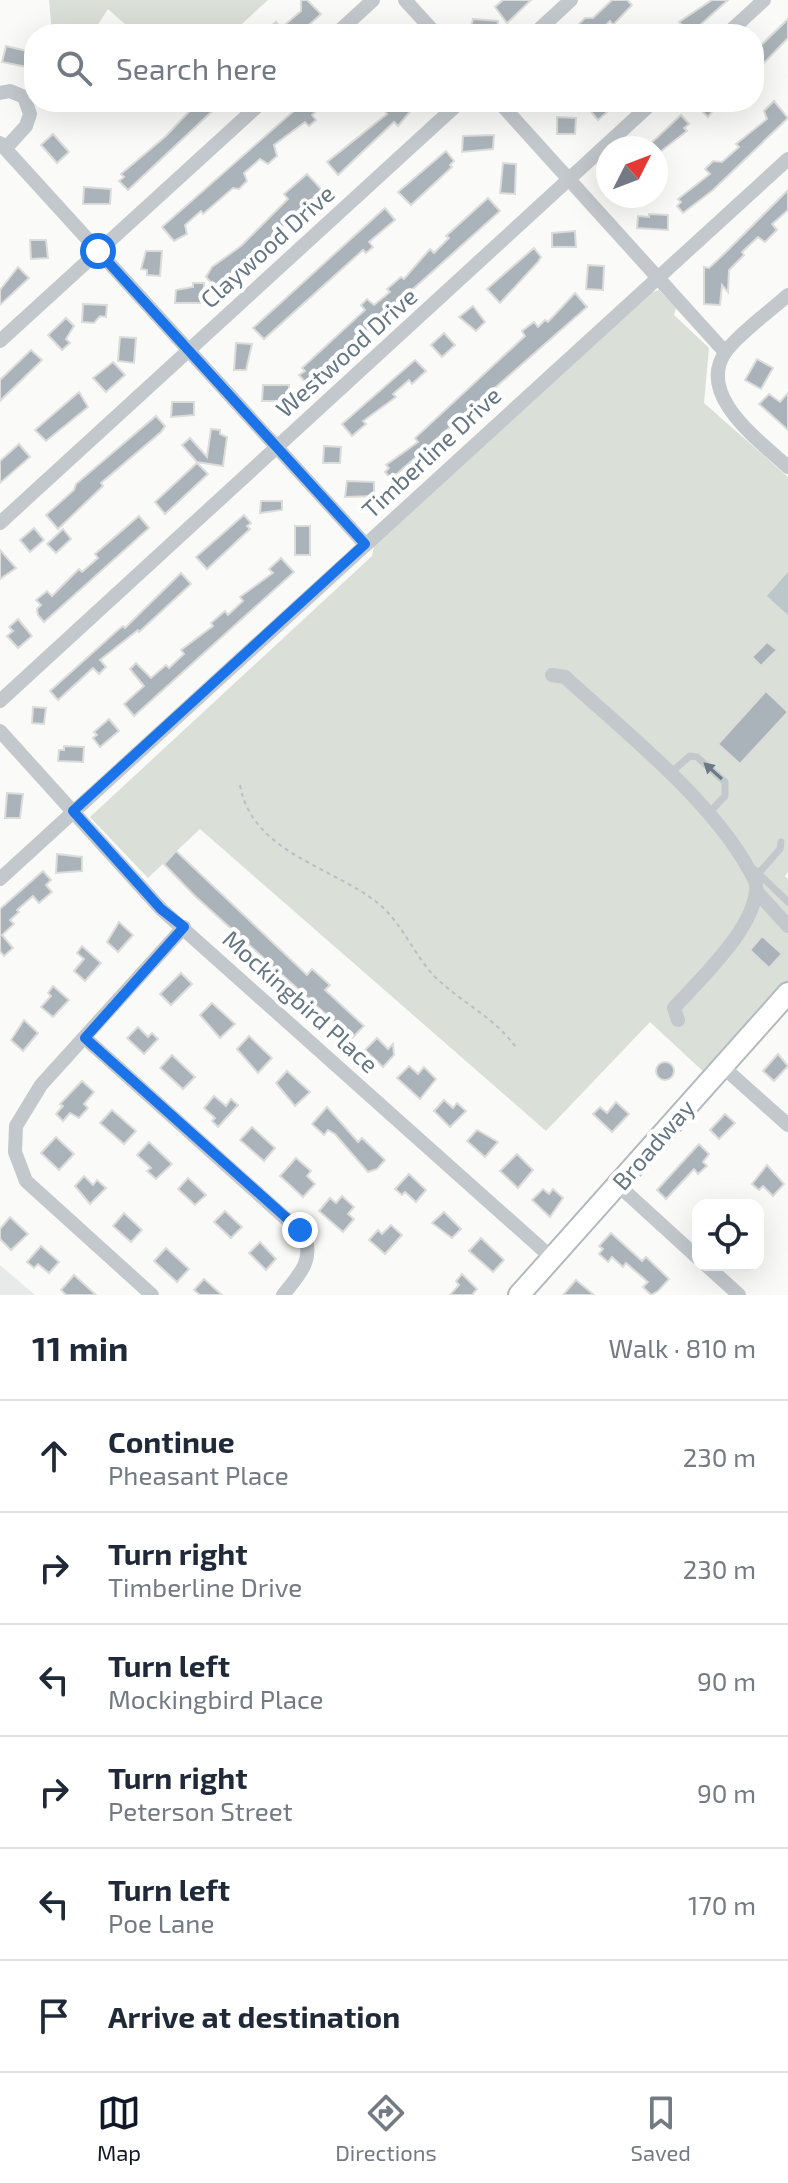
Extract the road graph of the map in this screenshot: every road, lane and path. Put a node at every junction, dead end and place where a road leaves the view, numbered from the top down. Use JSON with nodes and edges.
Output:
{"nodes":[{"id":1,"x":373,"y":0,"type":"edge"},
{"id":2,"x":405,"y":0,"type":"edge"},
{"id":3,"x":571,"y":0,"type":"edge"},
{"id":4,"x":764,"y":0,"type":"edge"},
{"id":5,"x":347,"y":24,"type":"edge"},
{"id":6,"x":427,"y":24,"type":"edge"},
{"id":7,"x":545,"y":24,"type":"edge"},
{"id":8,"x":738,"y":24,"type":"edge"},
{"id":9,"x":0,"y":93,"type":"edge"},
{"id":10,"x":24,"y":97,"type":"edge"},
{"id":11,"x":29,"y":112,"type":"edge"},
{"id":12,"x":251,"y":112,"type":"edge"},
{"id":13,"x":449,"y":112,"type":"edge"},
{"id":14,"x":508,"y":112,"type":"edge"},
{"id":15,"x":642,"y":112,"type":"edge"},
{"id":16,"x":3,"y":145,"type":"edge"},
{"id":17,"x":788,"y":159,"type":"edge"},
{"id":18,"x":569,"y":179,"type":"junction"},
{"id":19,"x":98,"y":251,"type":"junction"},
{"id":20,"x":657,"y":277,"type":"junction"},
{"id":21,"x":788,"y":295,"type":"edge"},
{"id":22,"x":0,"y":341,"type":"edge"},
{"id":23,"x":188,"y":350,"type":"junction"},
{"id":24,"x":725,"y":352,"type":"junction"},
{"id":25,"x":277,"y":447,"type":"junction"},
{"id":26,"x":788,"y":467,"type":"edge"},
{"id":27,"x":0,"y":523,"type":"edge"},
{"id":28,"x":365,"y":544,"type":"junction"},
{"id":29,"x":552,"y":675,"type":"dead end"},
{"id":30,"x":0,"y":701,"type":"edge"},
{"id":31,"x":0,"y":731,"type":"edge"},
{"id":32,"x":669,"y":774,"type":"junction"},
{"id":33,"x":240,"y":785,"type":"dead end"},
{"id":34,"x":73,"y":811,"type":"junction"},
{"id":35,"x":708,"y":815,"type":"junction"},
{"id":36,"x":781,"y":842,"type":"dead end"},
{"id":37,"x":740,"y":856,"type":"junction"},
{"id":38,"x":758,"y":874,"type":"junction"},
{"id":39,"x":0,"y":879,"type":"edge"},
{"id":40,"x":757,"y":892,"type":"junction"},
{"id":41,"x":788,"y":902,"type":"edge"},
{"id":42,"x":788,"y":926,"type":"edge"},
{"id":43,"x":184,"y":927,"type":"junction"},
{"id":44,"x":788,"y":993,"type":"edge"},
{"id":45,"x":678,"y":1020,"type":"dead end"},
{"id":46,"x":85,"y":1038,"type":"junction"},
{"id":47,"x":517,"y":1049,"type":"dead end"},
{"id":48,"x":723,"y":1067,"type":"junction"},
{"id":49,"x":788,"y":1125,"type":"edge"},
{"id":50,"x":618,"y":1185,"type":"junction"},
{"id":51,"x":692,"y":1253,"type":"edge"},
{"id":52,"x":552,"y":1258,"type":"junction"},
{"id":53,"x":713,"y":1271,"type":"edge"},
{"id":54,"x":152,"y":1295,"type":"edge"},
{"id":55,"x":283,"y":1295,"type":"edge"},
{"id":56,"x":519,"y":1295,"type":"edge"},
{"id":57,"x":739,"y":1295,"type":"edge"}],
"edges":[{"from":1,"to":5,"type":"street"},
{"from":2,"to":6,"type":"street"},
{"from":3,"to":7,"type":"street"},
{"from":4,"to":8,"type":"street"},
{"from":9,"to":10,"type":"street"},
{"from":11,"to":16,"type":"street"},
{"from":12,"to":19,"type":"street"},
{"from":13,"to":23,"type":"street","name":"Claywood Drive"},
{"from":14,"to":18,"type":"street"},
{"from":15,"to":18,"type":"street","name":"Westwood Drive"},
{"from":16,"to":19,"type":"street"},
{"from":17,"to":20,"type":"street","name":"Timberline Drive"},
{"from":18,"to":20,"type":"street"},
{"from":18,"to":25,"type":"street","name":"Westwood Drive"},
{"from":19,"to":22,"type":"street"},
{"from":19,"to":23,"type":"street"},
{"from":20,"to":24,"type":"street"},
{"from":20,"to":28,"type":"street","name":"Timberline Drive"},
{"from":21,"to":24,"type":"street"},
{"from":23,"to":25,"type":"street"},
{"from":23,"to":27,"type":"street","name":"Claywood Drive"},
{"from":24,"to":26,"type":"street"},
{"from":25,"to":28,"type":"street"},
{"from":25,"to":30,"type":"street","name":"Westwood Drive"},
{"from":28,"to":34,"type":"street","name":"Timberline Drive"},
{"from":29,"to":32,"type":"street"},
{"from":31,"to":34,"type":"street","name":"Mockingbird Place"},
{"from":32,"to":35,"type":"street"},
{"from":35,"to":32,"type":"lane","one_way":true},
{"from":33,"to":47,"type":"path"},
{"from":34,"to":39,"type":"street","name":"Timberline Drive"},
{"from":34,"to":43,"type":"street","name":"Mockingbird Place"},
{"from":35,"to":37,"type":"street"},
{"from":36,"to":38,"type":"lane"},
{"from":37,"to":38,"type":"lane"},
{"from":37,"to":40,"type":"street"},
{"from":38,"to":41,"type":"lane"},
{"from":40,"to":42,"type":"street"},
{"from":40,"to":45,"type":"street"},
{"from":43,"to":46,"type":"street"},
{"from":43,"to":52,"type":"street","name":"Mockingbird Place"},
{"from":44,"to":48,"type":"street","name":"Broadway"},
{"from":46,"to":54,"type":"street"},
{"from":46,"to":55,"type":"street"},
{"from":48,"to":49,"type":"street"},
{"from":48,"to":50,"type":"street","name":"Broadway"},
{"from":50,"to":51,"type":"street"},
{"from":50,"to":52,"type":"street","name":"Broadway"},
{"from":52,"to":56,"type":"street","name":"Broadway"},
{"from":53,"to":57,"type":"street"}]}
